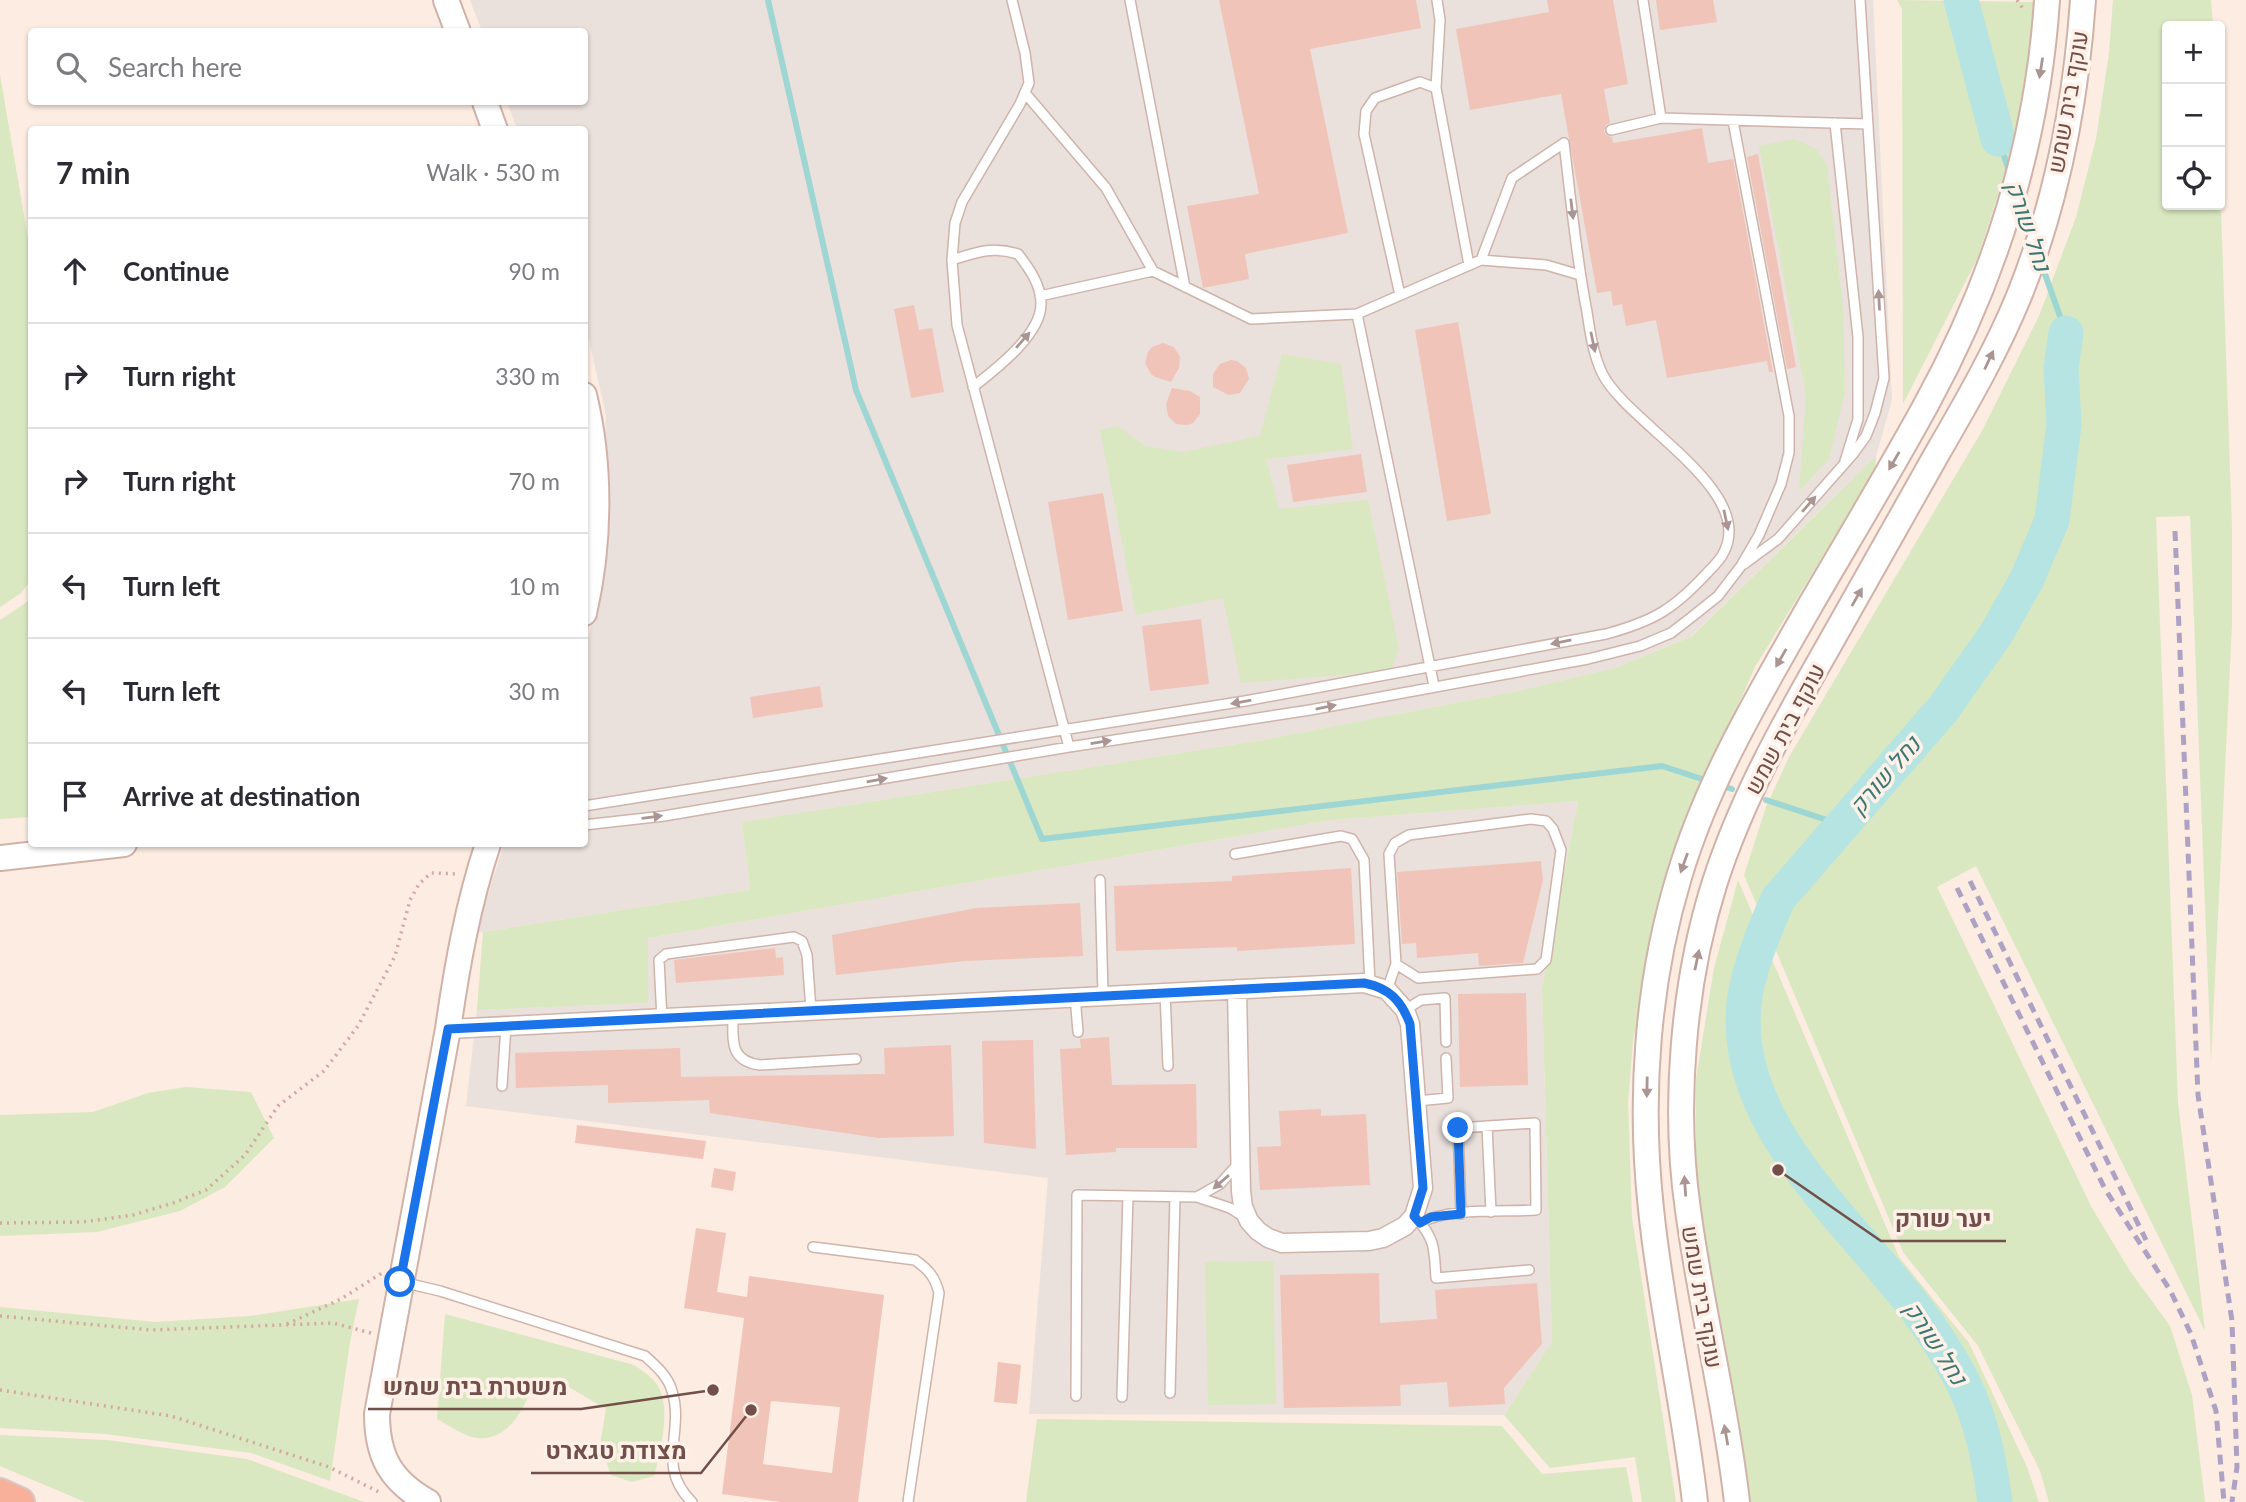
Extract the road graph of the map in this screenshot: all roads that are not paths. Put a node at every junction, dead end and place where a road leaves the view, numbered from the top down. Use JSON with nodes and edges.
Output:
{"nodes":[{"id":1,"x":446,"y":0,"type":"edge"},
{"id":2,"x":1012,"y":0,"type":"edge"},
{"id":3,"x":1130,"y":0,"type":"edge"},
{"id":4,"x":1437,"y":0,"type":"edge"},
{"id":5,"x":1643,"y":0,"type":"edge"},
{"id":6,"x":1860,"y":0,"type":"edge"},
{"id":7,"x":2047,"y":0,"type":"edge"},
{"id":8,"x":2083,"y":0,"type":"edge"},
{"id":9,"x":456,"y":28,"type":"edge"},
{"id":10,"x":1436,"y":89,"type":"junction"},
{"id":11,"x":1025,"y":93,"type":"junction"},
{"id":12,"x":486,"y":105,"type":"edge"},
{"id":13,"x":1661,"y":118,"type":"junction"},
{"id":14,"x":1733,"y":121,"type":"junction"},
{"id":15,"x":1835,"y":123,"type":"junction"},
{"id":16,"x":1868,"y":124,"type":"junction"},
{"id":17,"x":494,"y":126,"type":"edge"},
{"id":18,"x":1611,"y":130,"type":"dead end"},
{"id":19,"x":952,"y":260,"type":"junction"},
{"id":20,"x":1481,"y":260,"type":"junction"},
{"id":21,"x":1469,"y":265,"type":"junction"},
{"id":22,"x":1153,"y":271,"type":"junction"},
{"id":23,"x":1580,"y":275,"type":"junction"},
{"id":24,"x":1185,"y":287,"type":"junction"},
{"id":25,"x":1400,"y":295,"type":"junction"},
{"id":26,"x":1040,"y":296,"type":"junction"},
{"id":27,"x":1357,"y":314,"type":"junction"},
{"id":28,"x":973,"y":387,"type":"junction"},
{"id":29,"x":588,"y":411,"type":"edge"},
{"id":30,"x":1843,"y":466,"type":"junction"},
{"id":31,"x":1741,"y":566,"type":"junction"},
{"id":32,"x":588,"y":596,"type":"edge"},
{"id":33,"x":1430,"y":667,"type":"junction"},
{"id":34,"x":1434,"y":686,"type":"junction"},
{"id":35,"x":1065,"y":730,"type":"junction"},
{"id":36,"x":1069,"y":747,"type":"junction"},
{"id":37,"x":588,"y":805,"type":"edge"},
{"id":38,"x":588,"y":825,"type":"edge"},
{"id":39,"x":97,"y":847,"type":"edge"},
{"id":40,"x":487,"y":847,"type":"edge"},
{"id":41,"x":1235,"y":854,"type":"dead end"},
{"id":42,"x":0,"y":858,"type":"edge"},
{"id":43,"x":1100,"y":880,"type":"dead end"},
{"id":44,"x":1396,"y":964,"type":"junction"},
{"id":45,"x":1379,"y":987,"type":"junction"},
{"id":46,"x":1237,"y":989,"type":"junction"},
{"id":47,"x":1165,"y":992,"type":"junction"},
{"id":48,"x":1103,"y":995,"type":"junction"},
{"id":49,"x":1076,"y":996,"type":"junction"},
{"id":50,"x":811,"y":1010,"type":"junction"},
{"id":51,"x":1405,"y":1010,"type":"junction"},
{"id":52,"x":733,"y":1015,"type":"junction"},
{"id":53,"x":662,"y":1019,"type":"junction"},
{"id":54,"x":506,"y":1026,"type":"junction"},
{"id":55,"x":448,"y":1029,"type":"junction"},
{"id":56,"x":1078,"y":1032,"type":"dead end"},
{"id":57,"x":1446,"y":1042,"type":"dead end"},
{"id":58,"x":1446,"y":1058,"type":"dead end"},
{"id":59,"x":856,"y":1059,"type":"dead end"},
{"id":60,"x":1168,"y":1066,"type":"dead end"},
{"id":61,"x":502,"y":1086,"type":"dead end"},
{"id":62,"x":1417,"y":1101,"type":"junction"},
{"id":63,"x":1487,"y":1126,"type":"junction"},
{"id":64,"x":1240,"y":1161,"type":"junction"},
{"id":65,"x":1128,"y":1196,"type":"junction"},
{"id":66,"x":1175,"y":1196,"type":"junction"},
{"id":67,"x":1196,"y":1197,"type":"junction"},
{"id":68,"x":1491,"y":1212,"type":"junction"},
{"id":69,"x":1461,"y":1214,"type":"junction"},
{"id":70,"x":1249,"y":1220,"type":"junction"},
{"id":71,"x":1417,"y":1220,"type":"junction"},
{"id":72,"x":813,"y":1247,"type":"dead end"},
{"id":73,"x":402,"y":1270,"type":"junction"},
{"id":74,"x":1529,"y":1270,"type":"dead end"},
{"id":75,"x":1170,"y":1393,"type":"dead end"},
{"id":76,"x":1076,"y":1396,"type":"dead end"},
{"id":77,"x":1122,"y":1396,"type":"dead end"},
{"id":78,"x":0,"y":1493,"type":"edge"},
{"id":79,"x":20,"y":1502,"type":"edge"},
{"id":80,"x":428,"y":1502,"type":"edge"},
{"id":81,"x":692,"y":1502,"type":"edge"},
{"id":82,"x":908,"y":1502,"type":"edge"},
{"id":83,"x":1695,"y":1502,"type":"edge"},
{"id":84,"x":1737,"y":1502,"type":"edge"}],
"edges":[{"from":1,"to":9,"type":"main road"},
{"from":2,"to":11,"type":"lane"},
{"from":3,"to":24,"type":"lane"},
{"from":4,"to":10,"type":"lane"},
{"from":5,"to":13,"type":"lane"},
{"from":6,"to":16,"type":"lane"},
{"from":7,"to":83,"type":"main road","name":"עוקף בית שמש","one_way":true},
{"from":84,"to":8,"type":"main road","name":"עוקף בית שמש","one_way":true},
{"from":10,"to":21,"type":"lane"},
{"from":10,"to":25,"type":"lane"},
{"from":11,"to":19,"type":"lane"},
{"from":11,"to":22,"type":"lane"},
{"from":12,"to":17,"type":"main road"},
{"from":13,"to":14,"type":"lane"},
{"from":13,"to":18,"type":"lane"},
{"from":14,"to":15,"type":"lane"},
{"from":14,"to":31,"type":"lane"},
{"from":15,"to":16,"type":"lane"},
{"from":15,"to":30,"type":"lane"},
{"from":30,"to":16,"type":"lane","one_way":true},
{"from":19,"to":26,"type":"lane"},
{"from":19,"to":28,"type":"lane"},
{"from":20,"to":21,"type":"lane"},
{"from":20,"to":23,"type":"lane"},
{"from":20,"to":23,"type":"lane","one_way":true},
{"from":21,"to":25,"type":"lane"},
{"from":22,"to":24,"type":"lane"},
{"from":22,"to":26,"type":"lane"},
{"from":23,"to":33,"type":"lane","one_way":true},
{"from":24,"to":27,"type":"lane"},
{"from":25,"to":27,"type":"lane"},
{"from":28,"to":26,"type":"lane","one_way":true},
{"from":27,"to":33,"type":"lane"},
{"from":28,"to":35,"type":"lane"},
{"from":29,"to":32,"type":"main road"},
{"from":31,"to":30,"type":"lane","one_way":true},
{"from":31,"to":34,"type":"lane"},
{"from":33,"to":34,"type":"lane"},
{"from":33,"to":35,"type":"lane","one_way":true},
{"from":36,"to":34,"type":"lane","one_way":true},
{"from":35,"to":36,"type":"lane"},
{"from":35,"to":37,"type":"lane"},
{"from":38,"to":36,"type":"lane","one_way":true},
{"from":39,"to":42,"type":"main road"},
{"from":40,"to":55,"type":"main road"},
{"from":41,"to":45,"type":"lane"},
{"from":43,"to":48,"type":"lane"},
{"from":44,"to":44,"type":"lane"},
{"from":44,"to":45,"type":"lane"},
{"from":45,"to":46,"type":"street"},
{"from":45,"to":51,"type":"street"},
{"from":46,"to":47,"type":"street"},
{"from":46,"to":64,"type":"street"},
{"from":47,"to":48,"type":"street"},
{"from":47,"to":60,"type":"lane"},
{"from":48,"to":49,"type":"street"},
{"from":49,"to":50,"type":"street"},
{"from":49,"to":56,"type":"lane"},
{"from":50,"to":52,"type":"street"},
{"from":50,"to":53,"type":"lane"},
{"from":51,"to":57,"type":"lane"},
{"from":51,"to":62,"type":"street"},
{"from":52,"to":53,"type":"street"},
{"from":52,"to":59,"type":"lane"},
{"from":53,"to":54,"type":"street"},
{"from":54,"to":55,"type":"street"},
{"from":54,"to":61,"type":"lane"},
{"from":55,"to":73,"type":"main road"},
{"from":58,"to":62,"type":"lane"},
{"from":62,"to":71,"type":"street"},
{"from":63,"to":68,"type":"lane"},
{"from":63,"to":68,"type":"lane"},
{"from":63,"to":69,"type":"lane"},
{"from":64,"to":67,"type":"lane","one_way":true},
{"from":64,"to":70,"type":"street"},
{"from":65,"to":66,"type":"lane"},
{"from":65,"to":76,"type":"lane"},
{"from":65,"to":77,"type":"lane"},
{"from":66,"to":67,"type":"lane"},
{"from":66,"to":75,"type":"lane"},
{"from":67,"to":70,"type":"lane"},
{"from":68,"to":69,"type":"lane"},
{"from":69,"to":71,"type":"lane"},
{"from":70,"to":71,"type":"street"},
{"from":71,"to":74,"type":"lane"},
{"from":72,"to":82,"type":"lane"},
{"from":73,"to":80,"type":"main road"},
{"from":73,"to":81,"type":"lane"},
{"from":78,"to":79,"type":"highway"}]}
